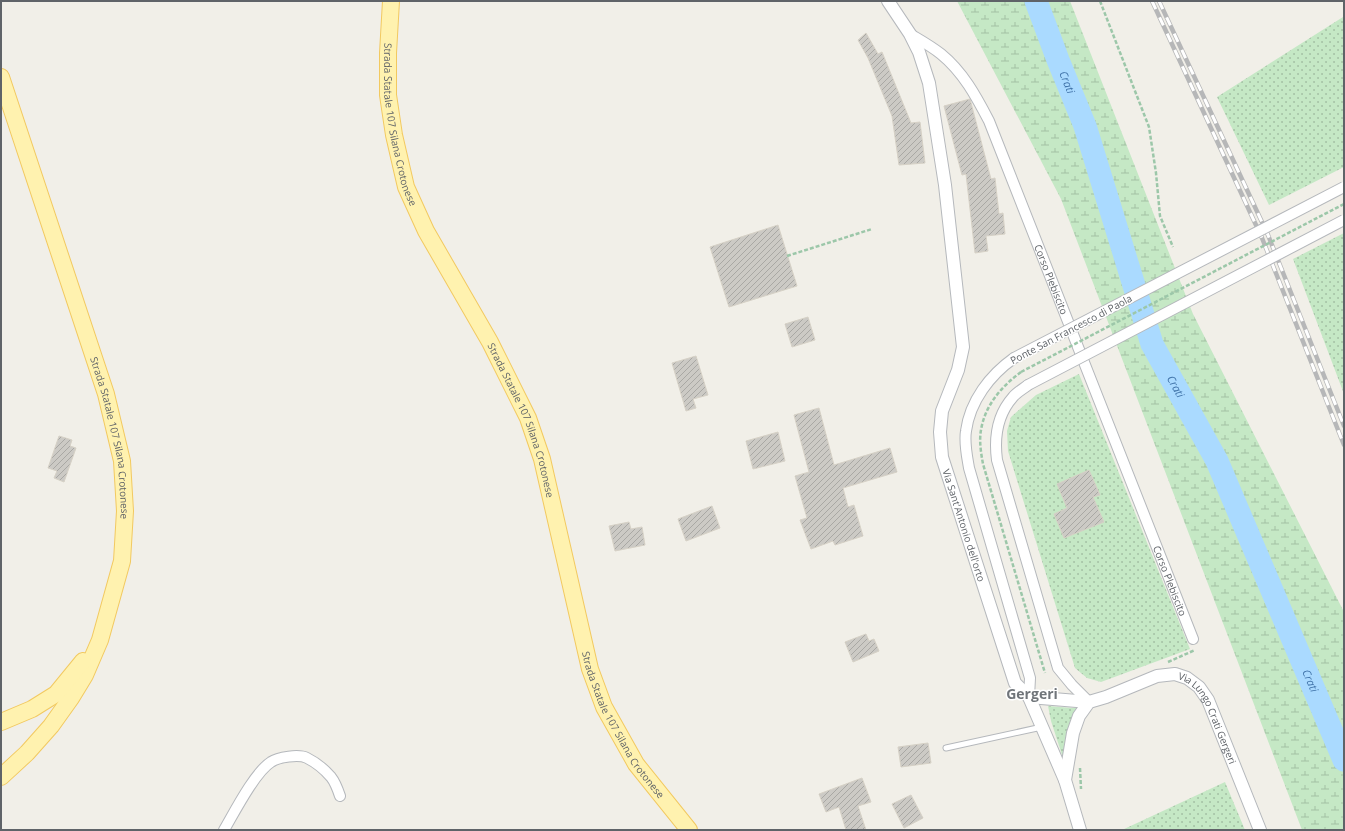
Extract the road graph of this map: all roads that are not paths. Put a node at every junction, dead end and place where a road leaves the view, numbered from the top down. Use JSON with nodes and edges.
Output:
{"nodes":[{"id":1,"x":391,"y":1,"type":"edge"},
{"id":2,"x":888,"y":1,"type":"edge"},
{"id":3,"x":910,"y":34,"type":"junction"},
{"id":4,"x":1,"y":77,"type":"edge"},
{"id":5,"x":1344,"y":187,"type":"edge"},
{"id":6,"x":1344,"y":220,"type":"edge"},
{"id":7,"x":1193,"y":639,"type":"dead end"},
{"id":8,"x":100,"y":640,"type":"junction"},
{"id":9,"x":1029,"y":697,"type":"junction"},
{"id":10,"x":1089,"y":702,"type":"junction"},
{"id":11,"x":1,"y":722,"type":"edge"},
{"id":12,"x":1042,"y":727,"type":"junction"},
{"id":13,"x":946,"y":748,"type":"dead end"},
{"id":14,"x":1,"y":777,"type":"edge"},
{"id":15,"x":1065,"y":780,"type":"junction"},
{"id":16,"x":340,"y":796,"type":"dead end"},
{"id":17,"x":224,"y":830,"type":"edge"},
{"id":18,"x":689,"y":830,"type":"edge"},
{"id":19,"x":1080,"y":830,"type":"edge"},
{"id":20,"x":1260,"y":830,"type":"edge"}],
"edges":[{"from":1,"to":18,"type":"main road","name":"Strada Statale 107 Silana Crotonese"},
{"from":2,"to":3,"type":"street","name":"Via Sant'Antonio dell'orto"},
{"from":3,"to":7,"type":"street","name":"Corso Plebiscito"},
{"from":3,"to":9,"type":"street","name":"Via Sant'Antonio dell'orto"},
{"from":4,"to":8,"type":"main road","name":"Strada Statale 107 Silana Crotonese"},
{"from":5,"to":9,"type":"street","name":"Ponte San Francesco di Paola","bridge":true},
{"from":6,"to":10,"type":"street","bridge":true},
{"from":8,"to":11,"type":"main road"},
{"from":8,"to":14,"type":"main road","name":"Strada Statale 107 Silana Crotonese"},
{"from":9,"to":10,"type":"street","name":"Via Lungo Crati Gergeri"},
{"from":9,"to":12,"type":"street"},
{"from":10,"to":15,"type":"street"},
{"from":10,"to":20,"type":"street","name":"Via Lungo Crati Gergeri"},
{"from":12,"to":13,"type":"lane"},
{"from":12,"to":15,"type":"street"},
{"from":15,"to":19,"type":"street"},
{"from":16,"to":17,"type":"street"}]}
